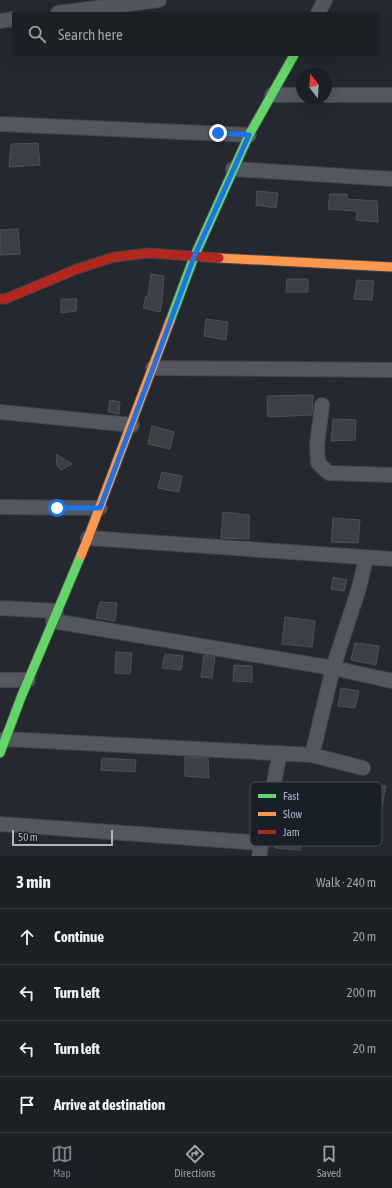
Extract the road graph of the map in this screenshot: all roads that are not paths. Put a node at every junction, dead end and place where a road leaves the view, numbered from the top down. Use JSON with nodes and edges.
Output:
{"nodes":[{"id":1,"x":159,"y":0,"type":"edge"},
{"id":2,"x":325,"y":0,"type":"edge"},
{"id":3,"x":66,"y":12,"type":"edge"},
{"id":4,"x":319,"y":12,"type":"edge"},
{"id":5,"x":12,"y":19,"type":"edge"},
{"id":6,"x":0,"y":20,"type":"edge"},
{"id":7,"x":293,"y":56,"type":"edge"},
{"id":8,"x":272,"y":94,"type":"junction"},
{"id":9,"x":296,"y":95,"type":"edge"},
{"id":10,"x":332,"y":95,"type":"edge"},
{"id":11,"x":392,"y":95,"type":"edge"},
{"id":12,"x":0,"y":124,"type":"edge"},
{"id":13,"x":249,"y":135,"type":"junction"},
{"id":14,"x":233,"y":169,"type":"junction"},
{"id":15,"x":392,"y":179,"type":"edge"},
{"id":16,"x":194,"y":257,"type":"junction"},
{"id":17,"x":392,"y":267,"type":"edge"},
{"id":18,"x":0,"y":299,"type":"edge"},
{"id":19,"x":153,"y":368,"type":"junction"},
{"id":20,"x":392,"y":370,"type":"edge"},
{"id":21,"x":322,"y":405,"type":"dead end"},
{"id":22,"x":0,"y":412,"type":"edge"},
{"id":23,"x":132,"y":425,"type":"junction"},
{"id":24,"x":392,"y":476,"type":"edge"},
{"id":25,"x":0,"y":507,"type":"edge"},
{"id":26,"x":100,"y":508,"type":"junction"},
{"id":27,"x":88,"y":538,"type":"junction"},
{"id":28,"x":366,"y":558,"type":"junction"},
{"id":29,"x":392,"y":559,"type":"edge"},
{"id":30,"x":0,"y":608,"type":"edge"},
{"id":31,"x":54,"y":616,"type":"junction"},
{"id":32,"x":333,"y":668,"type":"junction"},
{"id":33,"x":0,"y":680,"type":"edge"},
{"id":34,"x":28,"y":680,"type":"junction"},
{"id":35,"x":392,"y":681,"type":"edge"},
{"id":36,"x":4,"y":739,"type":"junction"},
{"id":37,"x":280,"y":752,"type":"junction"},
{"id":38,"x":0,"y":753,"type":"edge"},
{"id":39,"x":312,"y":755,"type":"junction"},
{"id":40,"x":363,"y":768,"type":"dead end"},
{"id":41,"x":274,"y":782,"type":"edge"},
{"id":42,"x":0,"y":824,"type":"edge"},
{"id":43,"x":260,"y":853,"type":"edge"}],
"edges":[{"from":1,"to":3,"type":"street"},
{"from":2,"to":4,"type":"street"},
{"from":5,"to":6,"type":"street"},
{"from":7,"to":8,"type":"street"},
{"from":8,"to":9,"type":"street"},
{"from":8,"to":13,"type":"street"},
{"from":10,"to":11,"type":"street"},
{"from":12,"to":13,"type":"street"},
{"from":13,"to":14,"type":"street"},
{"from":14,"to":15,"type":"street"},
{"from":14,"to":16,"type":"street"},
{"from":16,"to":17,"type":"street"},
{"from":16,"to":18,"type":"street"},
{"from":16,"to":19,"type":"street"},
{"from":19,"to":20,"type":"street"},
{"from":19,"to":23,"type":"street"},
{"from":21,"to":24,"type":"street"},
{"from":22,"to":23,"type":"street"},
{"from":23,"to":26,"type":"street"},
{"from":25,"to":26,"type":"street"},
{"from":26,"to":27,"type":"street"},
{"from":27,"to":28,"type":"street"},
{"from":27,"to":31,"type":"street"},
{"from":28,"to":29,"type":"street"},
{"from":28,"to":32,"type":"street"},
{"from":30,"to":31,"type":"street"},
{"from":31,"to":32,"type":"street"},
{"from":31,"to":34,"type":"street"},
{"from":32,"to":35,"type":"street"},
{"from":32,"to":39,"type":"street"},
{"from":33,"to":34,"type":"street"},
{"from":34,"to":36,"type":"street"},
{"from":36,"to":37,"type":"street"},
{"from":36,"to":38,"type":"street"},
{"from":37,"to":39,"type":"street"},
{"from":37,"to":41,"type":"street"},
{"from":39,"to":40,"type":"street"},
{"from":42,"to":43,"type":"street"}]}
